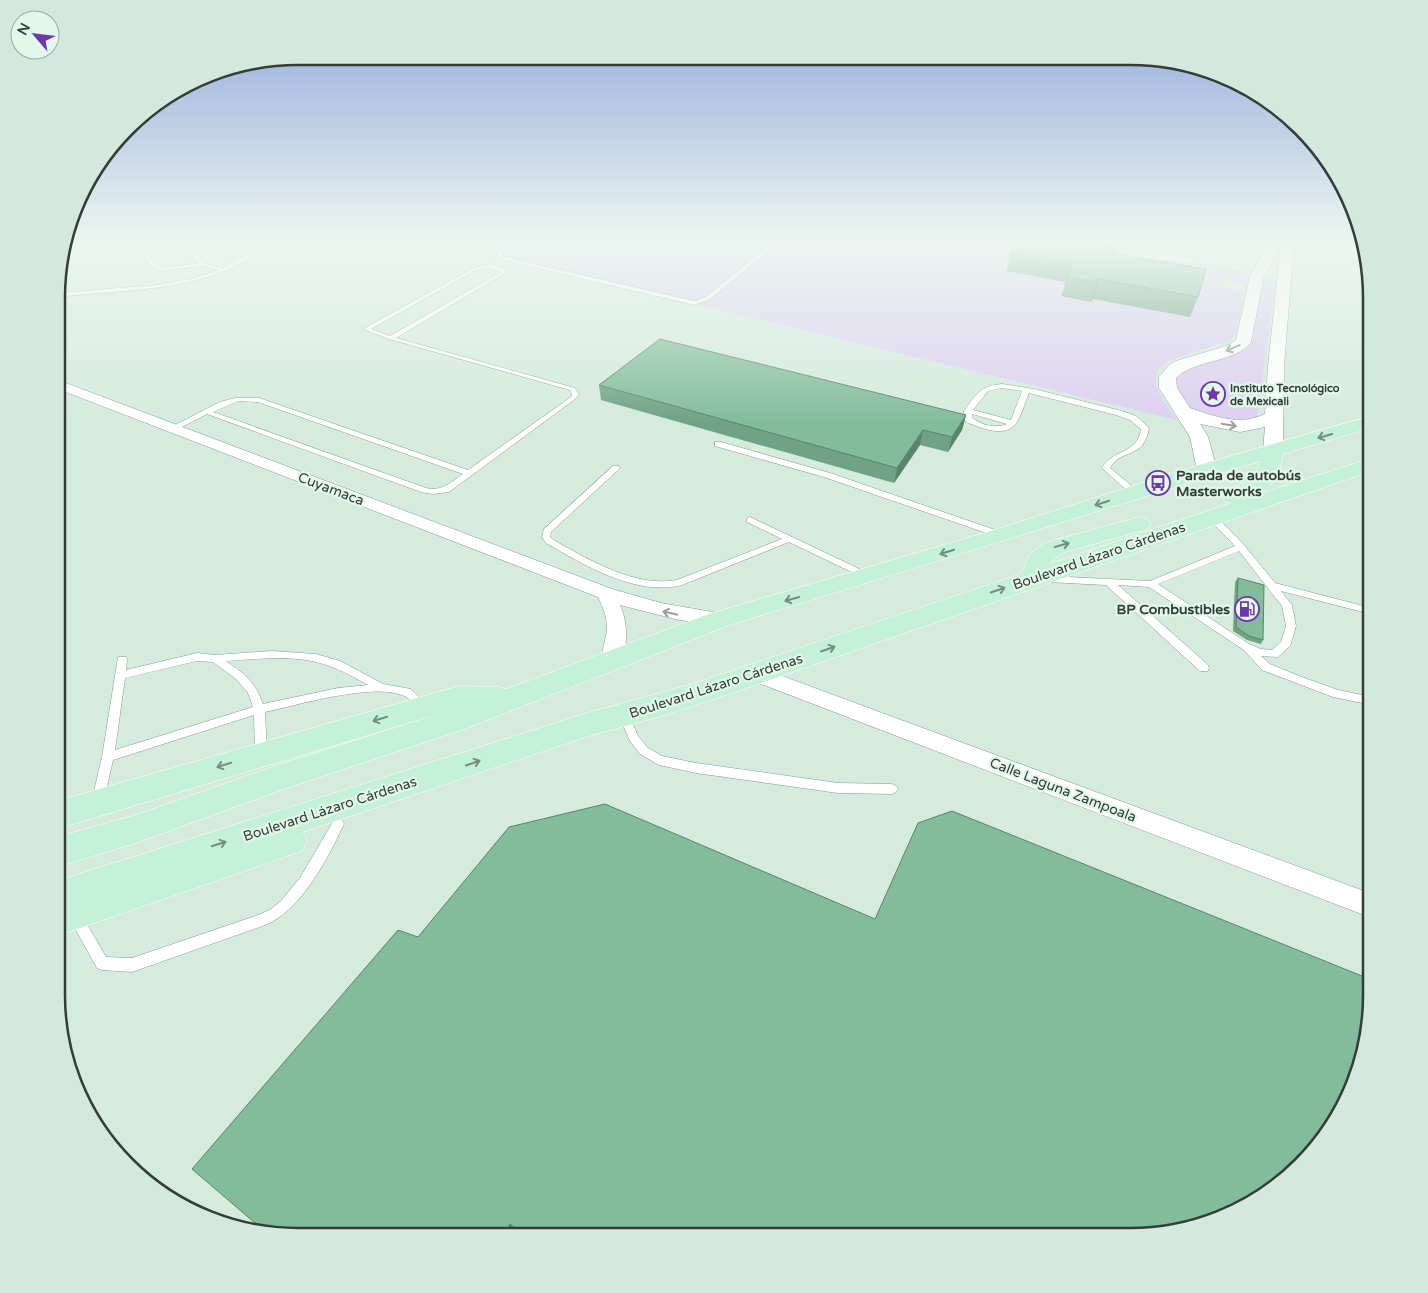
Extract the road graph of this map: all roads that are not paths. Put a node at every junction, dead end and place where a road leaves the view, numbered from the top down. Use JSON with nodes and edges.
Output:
{"nodes":[{"id":1,"x":415,"y":302,"type":"edge"},
{"id":2,"x":453,"y":302,"type":"edge"},
{"id":3,"x":1251,"y":302,"type":"edge"},
{"id":4,"x":1282,"y":302,"type":"edge"},
{"id":5,"x":390,"y":338,"type":"junction"},
{"id":6,"x":65,"y":387,"type":"edge"},
{"id":7,"x":1026,"y":391,"type":"junction"},
{"id":8,"x":206,"y":412,"type":"junction"},
{"id":9,"x":1184,"y":412,"type":"junction"},
{"id":10,"x":1274,"y":417,"type":"junction"},
{"id":11,"x":1363,"y":424,"type":"edge"},
{"id":12,"x":173,"y":428,"type":"junction"},
{"id":13,"x":718,"y":444,"type":"dead end"},
{"id":14,"x":1273,"y":451,"type":"junction"},
{"id":15,"x":1363,"y":467,"type":"edge"},
{"id":16,"x":616,"y":468,"type":"dead end"},
{"id":17,"x":1207,"y":470,"type":"junction"},
{"id":18,"x":469,"y":473,"type":"junction"},
{"id":19,"x":1135,"y":493,"type":"junction"},
{"id":20,"x":1212,"y":517,"type":"junction"},
{"id":21,"x":750,"y":520,"type":"dead end"},
{"id":22,"x":1002,"y":535,"type":"junction"},
{"id":23,"x":789,"y":539,"type":"junction"},
{"id":24,"x":1241,"y":547,"type":"junction"},
{"id":25,"x":868,"y":576,"type":"junction"},
{"id":26,"x":1033,"y":578,"type":"junction"},
{"id":27,"x":1107,"y":581,"type":"junction"},
{"id":28,"x":1151,"y":584,"type":"junction"},
{"id":29,"x":1273,"y":586,"type":"junction"},
{"id":30,"x":605,"y":593,"type":"junction"},
{"id":31,"x":1363,"y":609,"type":"edge"},
{"id":32,"x":718,"y":620,"type":"junction"},
{"id":33,"x":1245,"y":646,"type":"junction"},
{"id":34,"x":214,"y":659,"type":"junction"},
{"id":35,"x":122,"y":660,"type":"dead end"},
{"id":36,"x":611,"y":660,"type":"junction"},
{"id":37,"x":1204,"y":668,"type":"dead end"},
{"id":38,"x":120,"y":674,"type":"junction"},
{"id":39,"x":755,"y":674,"type":"junction"},
{"id":40,"x":382,"y":687,"type":"junction"},
{"id":41,"x":513,"y":698,"type":"junction"},
{"id":42,"x":1363,"y":699,"type":"edge"},
{"id":43,"x":424,"y":707,"type":"junction"},
{"id":44,"x":260,"y":710,"type":"junction"},
{"id":45,"x":624,"y":716,"type":"junction"},
{"id":46,"x":261,"y":754,"type":"junction"},
{"id":47,"x":108,"y":757,"type":"junction"},
{"id":48,"x":442,"y":774,"type":"junction"},
{"id":49,"x":892,"y":789,"type":"dead end"},
{"id":50,"x":98,"y":803,"type":"junction"},
{"id":51,"x":65,"y":813,"type":"edge"},
{"id":52,"x":338,"y":824,"type":"junction"},
{"id":53,"x":65,"y":850,"type":"edge"},
{"id":54,"x":1363,"y":903,"type":"edge"},
{"id":55,"x":65,"y":909,"type":"edge"},
{"id":56,"x":65,"y":909,"type":"edge"},
{"id":57,"x":65,"y":914,"type":"edge"}],
"edges":[{"from":1,"to":5,"type":"lane"},
{"from":2,"to":5,"type":"lane"},
{"from":3,"to":9,"type":"street","one_way":true},
{"from":4,"to":10,"type":"street"},
{"from":5,"to":18,"type":"lane"},
{"from":6,"to":12,"type":"street","name":"Cuyamaca"},
{"from":7,"to":7,"type":"lane"},
{"from":7,"to":19,"type":"lane"},
{"from":8,"to":12,"type":"lane"},
{"from":8,"to":18,"type":"lane"},
{"from":8,"to":18,"type":"lane"},
{"from":9,"to":10,"type":"street","one_way":true},
{"from":9,"to":17,"type":"street"},
{"from":10,"to":14,"type":"street"},
{"from":11,"to":14,"type":"main road","one_way":true},
{"from":12,"to":30,"type":"street","name":"Cuyamaca"},
{"from":13,"to":22,"type":"lane"},
{"from":14,"to":17,"type":"main road"},
{"from":26,"to":14,"type":"main road","one_way":true},
{"from":15,"to":20,"type":"main road","name":"Boulevard Lázaro Cárdenas"},
{"from":16,"to":23,"type":"lane"},
{"from":17,"to":19,"type":"main road"},
{"from":19,"to":22,"type":"main road","one_way":true},
{"from":20,"to":24,"type":"lane"},
{"from":20,"to":26,"type":"main road","name":"Boulevard Lázaro Cárdenas"},
{"from":21,"to":23,"type":"lane"},
{"from":22,"to":25,"type":"main road","one_way":true},
{"from":23,"to":25,"type":"lane"},
{"from":24,"to":28,"type":"lane"},
{"from":24,"to":29,"type":"lane"},
{"from":25,"to":32,"type":"main road","one_way":true},
{"from":26,"to":27,"type":"lane"},
{"from":39,"to":26,"type":"main road","name":"Boulevard Lázaro Cárdenas","one_way":true},
{"from":27,"to":28,"type":"lane"},
{"from":27,"to":37,"type":"lane"},
{"from":28,"to":33,"type":"lane"},
{"from":29,"to":31,"type":"lane"},
{"from":29,"to":33,"type":"lane"},
{"from":32,"to":30,"type":"street","name":"Cuyamaca","one_way":true},
{"from":30,"to":36,"type":"street"},
{"from":32,"to":36,"type":"main road"},
{"from":33,"to":42,"type":"lane"},
{"from":34,"to":38,"type":"lane"},
{"from":34,"to":40,"type":"lane"},
{"from":34,"to":44,"type":"lane"},
{"from":35,"to":38,"type":"lane"},
{"from":36,"to":41,"type":"main road"},
{"from":38,"to":47,"type":"lane"},
{"from":39,"to":45,"type":"main road","name":"Boulevard Lázaro Cárdenas"},
{"from":39,"to":54,"type":"street","name":"Calle Laguna Zampoala"},
{"from":40,"to":43,"type":"lane"},
{"from":40,"to":44,"type":"lane"},
{"from":41,"to":43,"type":"main road"},
{"from":41,"to":53,"type":"main road"},
{"from":43,"to":46,"type":"main road","one_way":true},
{"from":44,"to":46,"type":"lane"},
{"from":44,"to":47,"type":"lane"},
{"from":48,"to":45,"type":"main road","name":"Boulevard Lázaro Cárdenas","one_way":true},
{"from":45,"to":49,"type":"lane"},
{"from":46,"to":50,"type":"main road","one_way":true},
{"from":47,"to":50,"type":"lane"},
{"from":48,"to":52,"type":"main road"},
{"from":55,"to":48,"type":"main road","name":"Boulevard Lázaro Cárdenas","one_way":true},
{"from":50,"to":51,"type":"main road"},
{"from":52,"to":56,"type":"main road"},
{"from":52,"to":57,"type":"lane"}]}
